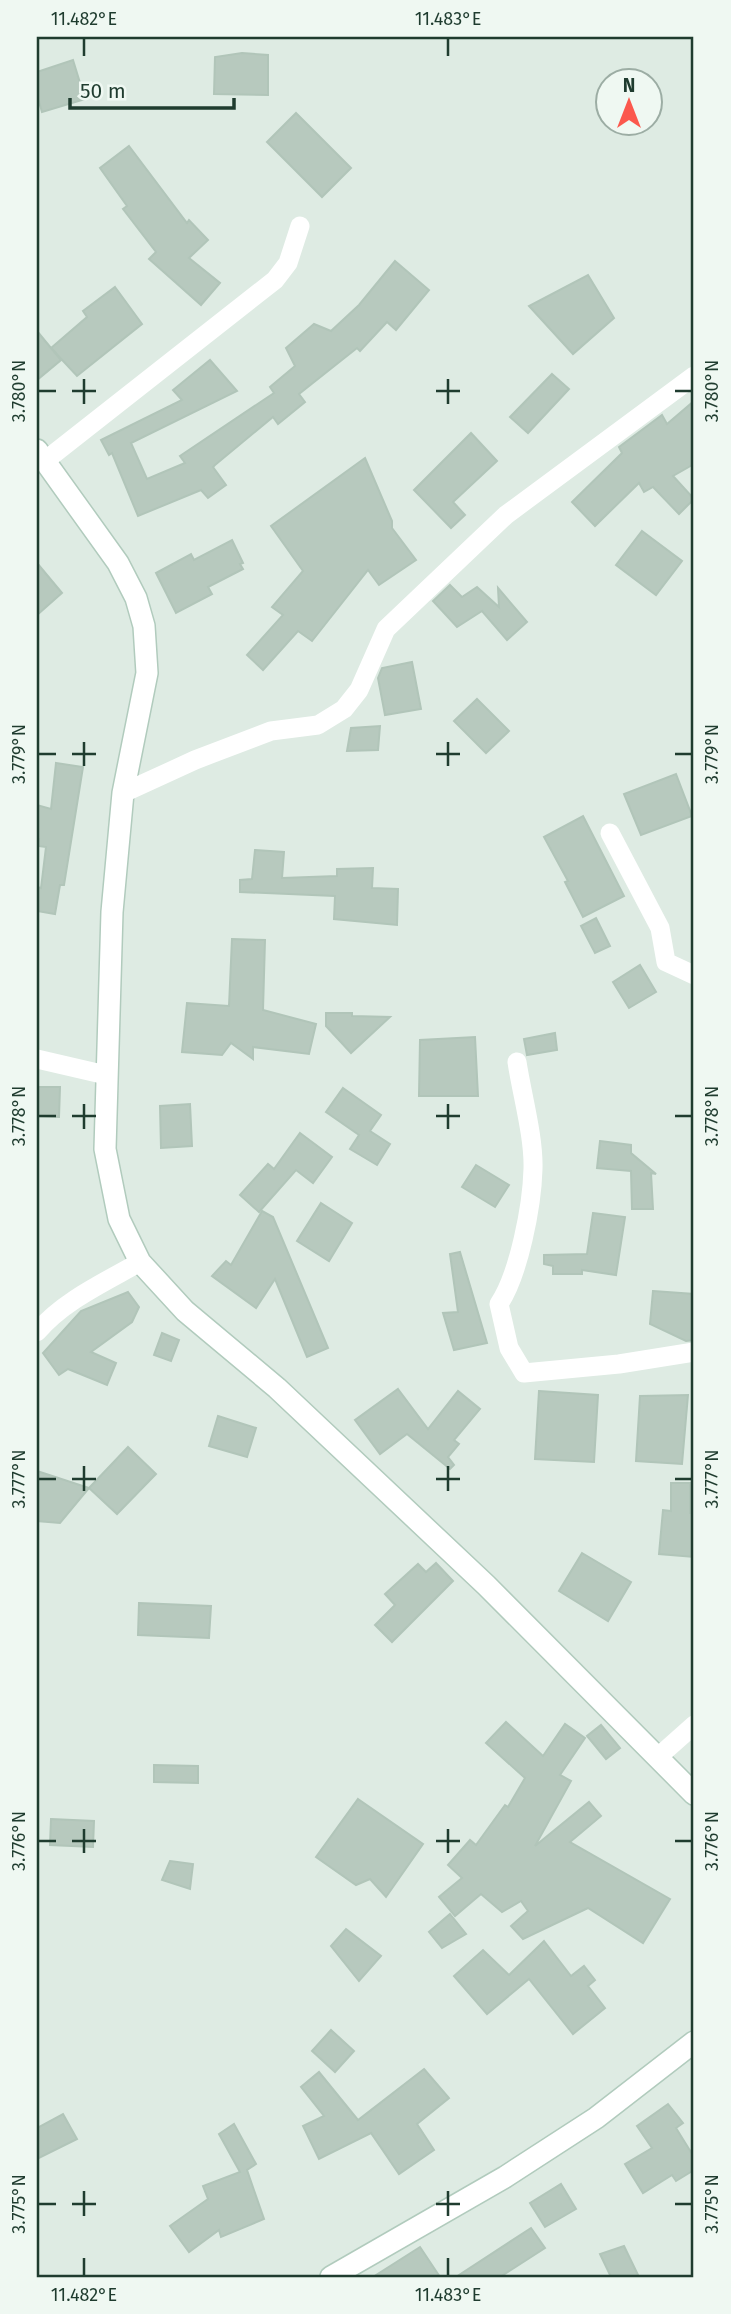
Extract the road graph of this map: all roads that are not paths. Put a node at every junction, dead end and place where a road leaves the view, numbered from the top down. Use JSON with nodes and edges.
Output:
{"nodes":[{"id":1,"x":300,"y":226,"type":"dead end"},
{"id":2,"x":694,"y":376,"type":"edge"},
{"id":3,"x":41,"y":455,"type":"edge"},
{"id":4,"x":124,"y":793,"type":"junction"},
{"id":5,"x":610,"y":832,"type":"dead end"},
{"id":6,"x":694,"y":975,"type":"edge"},
{"id":7,"x":37,"y":1059,"type":"edge"},
{"id":8,"x":517,"y":1062,"type":"dead end"},
{"id":9,"x":106,"y":1075,"type":"junction"},
{"id":10,"x":140,"y":1262,"type":"junction"},
{"id":11,"x":37,"y":1332,"type":"edge"},
{"id":12,"x":694,"y":1352,"type":"edge"},
{"id":13,"x":694,"y":1725,"type":"edge"},
{"id":14,"x":657,"y":1757,"type":"junction"},
{"id":15,"x":694,"y":1794,"type":"edge"},
{"id":16,"x":694,"y":2042,"type":"edge"},
{"id":17,"x":331,"y":2277,"type":"edge"}],
"edges":[{"from":1,"to":3,"type":"street"},
{"from":2,"to":4,"type":"street"},
{"from":3,"to":4,"type":"street"},
{"from":4,"to":9,"type":"street"},
{"from":5,"to":6,"type":"street"},
{"from":7,"to":9,"type":"street"},
{"from":8,"to":12,"type":"street"},
{"from":9,"to":10,"type":"street"},
{"from":10,"to":11,"type":"street"},
{"from":10,"to":14,"type":"street"},
{"from":13,"to":14,"type":"street"},
{"from":14,"to":15,"type":"street"},
{"from":16,"to":17,"type":"street"}]}
